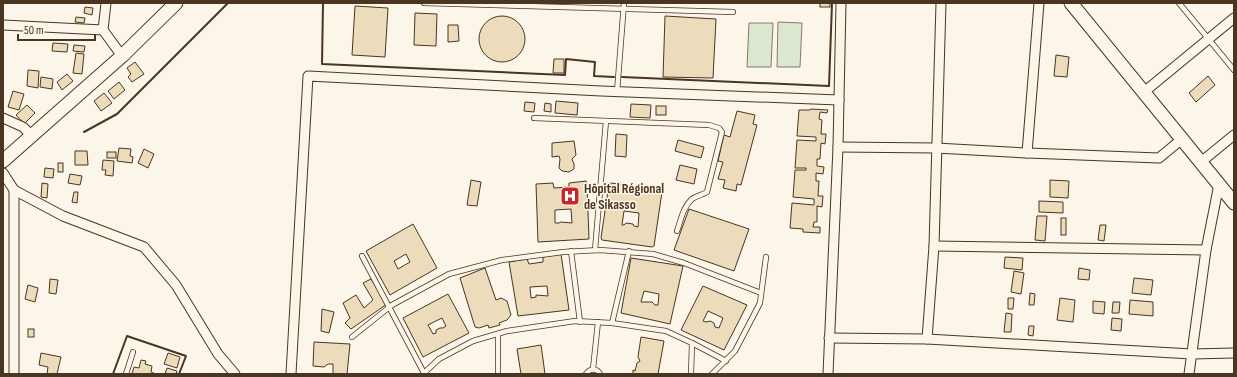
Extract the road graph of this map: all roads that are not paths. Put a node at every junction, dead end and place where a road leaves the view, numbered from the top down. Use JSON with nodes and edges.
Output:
{"nodes":[{"id":1,"x":106,"y":3,"type":"edge"},
{"id":2,"x":176,"y":3,"type":"edge"},
{"id":3,"x":424,"y":3,"type":"edge"},
{"id":4,"x":624,"y":3,"type":"edge"},
{"id":5,"x":841,"y":3,"type":"edge"},
{"id":6,"x":941,"y":3,"type":"edge"},
{"id":7,"x":1039,"y":3,"type":"edge"},
{"id":8,"x":1071,"y":3,"type":"edge"},
{"id":9,"x":1179,"y":3,"type":"edge"},
{"id":10,"x":623,"y":9,"type":"junction"},
{"id":11,"x":733,"y":12,"type":"dead end"},
{"id":12,"x":1234,"y":18,"type":"edge"},
{"id":13,"x":3,"y":25,"type":"edge"},
{"id":14,"x":103,"y":30,"type":"junction"},
{"id":15,"x":1208,"y":39,"type":"junction"},
{"id":16,"x":122,"y":56,"type":"junction"},
{"id":17,"x":1234,"y":70,"type":"edge"},
{"id":18,"x":617,"y":92,"type":"junction"},
{"id":19,"x":1144,"y":92,"type":"junction"},
{"id":20,"x":839,"y":100,"type":"junction"},
{"id":21,"x":3,"y":118,"type":"edge"},
{"id":22,"x":534,"y":118,"type":"dead end"},
{"id":23,"x":606,"y":121,"type":"junction"},
{"id":24,"x":1234,"y":135,"type":"edge"},
{"id":25,"x":32,"y":136,"type":"junction"},
{"id":26,"x":1182,"y":139,"type":"junction"},
{"id":27,"x":838,"y":147,"type":"junction"},
{"id":28,"x":936,"y":148,"type":"junction"},
{"id":29,"x":1027,"y":153,"type":"junction"},
{"id":30,"x":3,"y":161,"type":"edge"},
{"id":31,"x":1201,"y":162,"type":"junction"},
{"id":32,"x":3,"y":173,"type":"edge"},
{"id":33,"x":1219,"y":184,"type":"junction"},
{"id":34,"x":14,"y":190,"type":"junction"},
{"id":35,"x":1234,"y":203,"type":"edge"},
{"id":36,"x":677,"y":231,"type":"dead end"},
{"id":37,"x":934,"y":246,"type":"junction"},
{"id":38,"x":595,"y":250,"type":"junction"},
{"id":39,"x":1206,"y":250,"type":"junction"},
{"id":40,"x":571,"y":251,"type":"junction"},
{"id":41,"x":629,"y":251,"type":"junction"},
{"id":42,"x":362,"y":256,"type":"dead end"},
{"id":43,"x":766,"y":257,"type":"dead end"},
{"id":44,"x":762,"y":293,"type":"junction"},
{"id":45,"x":390,"y":307,"type":"junction"},
{"id":46,"x":580,"y":322,"type":"junction"},
{"id":47,"x":598,"y":322,"type":"junction"},
{"id":48,"x":612,"y":323,"type":"junction"},
{"id":49,"x":498,"y":334,"type":"junction"},
{"id":50,"x":352,"y":337,"type":"dead end"},
{"id":51,"x":829,"y":338,"type":"junction"},
{"id":52,"x":927,"y":340,"type":"junction"},
{"id":53,"x":692,"y":343,"type":"junction"},
{"id":54,"x":133,"y":352,"type":"dead end"},
{"id":55,"x":1234,"y":353,"type":"edge"},
{"id":56,"x":1192,"y":354,"type":"junction"},
{"id":57,"x":726,"y":360,"type":"junction"},
{"id":58,"x":593,"y":369,"type":"junction"},
{"id":59,"x":424,"y":373,"type":"edge"},
{"id":60,"x":14,"y":374,"type":"edge"},
{"id":61,"x":126,"y":374,"type":"edge"},
{"id":62,"x":235,"y":374,"type":"edge"},
{"id":63,"x":291,"y":374,"type":"edge"},
{"id":64,"x":498,"y":374,"type":"edge"},
{"id":65,"x":586,"y":374,"type":"edge"},
{"id":66,"x":600,"y":374,"type":"edge"},
{"id":67,"x":692,"y":374,"type":"edge"},
{"id":68,"x":712,"y":374,"type":"edge"},
{"id":69,"x":828,"y":374,"type":"edge"},
{"id":70,"x":1189,"y":374,"type":"edge"}],
"edges":[{"from":1,"to":14,"type":"street"},
{"from":2,"to":16,"type":"street"},
{"from":3,"to":10,"type":"lane"},
{"from":4,"to":10,"type":"lane"},
{"from":5,"to":20,"type":"street"},
{"from":6,"to":28,"type":"street"},
{"from":7,"to":29,"type":"street"},
{"from":8,"to":19,"type":"street"},
{"from":9,"to":15,"type":"lane"},
{"from":10,"to":11,"type":"lane"},
{"from":10,"to":18,"type":"lane"},
{"from":12,"to":15,"type":"street"},
{"from":13,"to":14,"type":"street"},
{"from":14,"to":16,"type":"street"},
{"from":15,"to":17,"type":"lane"},
{"from":15,"to":19,"type":"street"},
{"from":16,"to":25,"type":"street"},
{"from":18,"to":20,"type":"street"},
{"from":18,"to":63,"type":"street"},
{"from":19,"to":26,"type":"street"},
{"from":20,"to":27,"type":"street"},
{"from":21,"to":25,"type":"street"},
{"from":22,"to":23,"type":"lane"},
{"from":23,"to":36,"type":"lane"},
{"from":23,"to":38,"type":"lane"},
{"from":24,"to":31,"type":"street"},
{"from":25,"to":30,"type":"street"},
{"from":26,"to":29,"type":"street"},
{"from":26,"to":31,"type":"street"},
{"from":27,"to":28,"type":"street"},
{"from":27,"to":51,"type":"street"},
{"from":28,"to":29,"type":"street"},
{"from":28,"to":37,"type":"street"},
{"from":31,"to":33,"type":"street"},
{"from":32,"to":34,"type":"street"},
{"from":33,"to":35,"type":"street"},
{"from":33,"to":39,"type":"street"},
{"from":34,"to":60,"type":"street"},
{"from":34,"to":62,"type":"street"},
{"from":37,"to":39,"type":"street"},
{"from":37,"to":52,"type":"street"},
{"from":38,"to":40,"type":"lane"},
{"from":38,"to":41,"type":"lane"},
{"from":39,"to":56,"type":"street"},
{"from":40,"to":45,"type":"lane"},
{"from":40,"to":46,"type":"lane"},
{"from":41,"to":44,"type":"lane"},
{"from":41,"to":48,"type":"lane"},
{"from":42,"to":45,"type":"lane"},
{"from":43,"to":44,"type":"lane"},
{"from":44,"to":57,"type":"lane"},
{"from":45,"to":50,"type":"lane"},
{"from":45,"to":59,"type":"lane"},
{"from":46,"to":47,"type":"lane"},
{"from":46,"to":49,"type":"lane"},
{"from":47,"to":48,"type":"lane"},
{"from":47,"to":58,"type":"lane"},
{"from":48,"to":53,"type":"lane"},
{"from":49,"to":59,"type":"lane"},
{"from":49,"to":64,"type":"lane"},
{"from":51,"to":52,"type":"street"},
{"from":51,"to":69,"type":"street"},
{"from":52,"to":56,"type":"street"},
{"from":53,"to":57,"type":"lane"},
{"from":53,"to":67,"type":"lane"},
{"from":54,"to":61,"type":"lane"},
{"from":55,"to":56,"type":"street"},
{"from":56,"to":70,"type":"street"},
{"from":57,"to":68,"type":"lane"},
{"from":58,"to":65,"type":"lane"},
{"from":58,"to":66,"type":"lane"}]}
